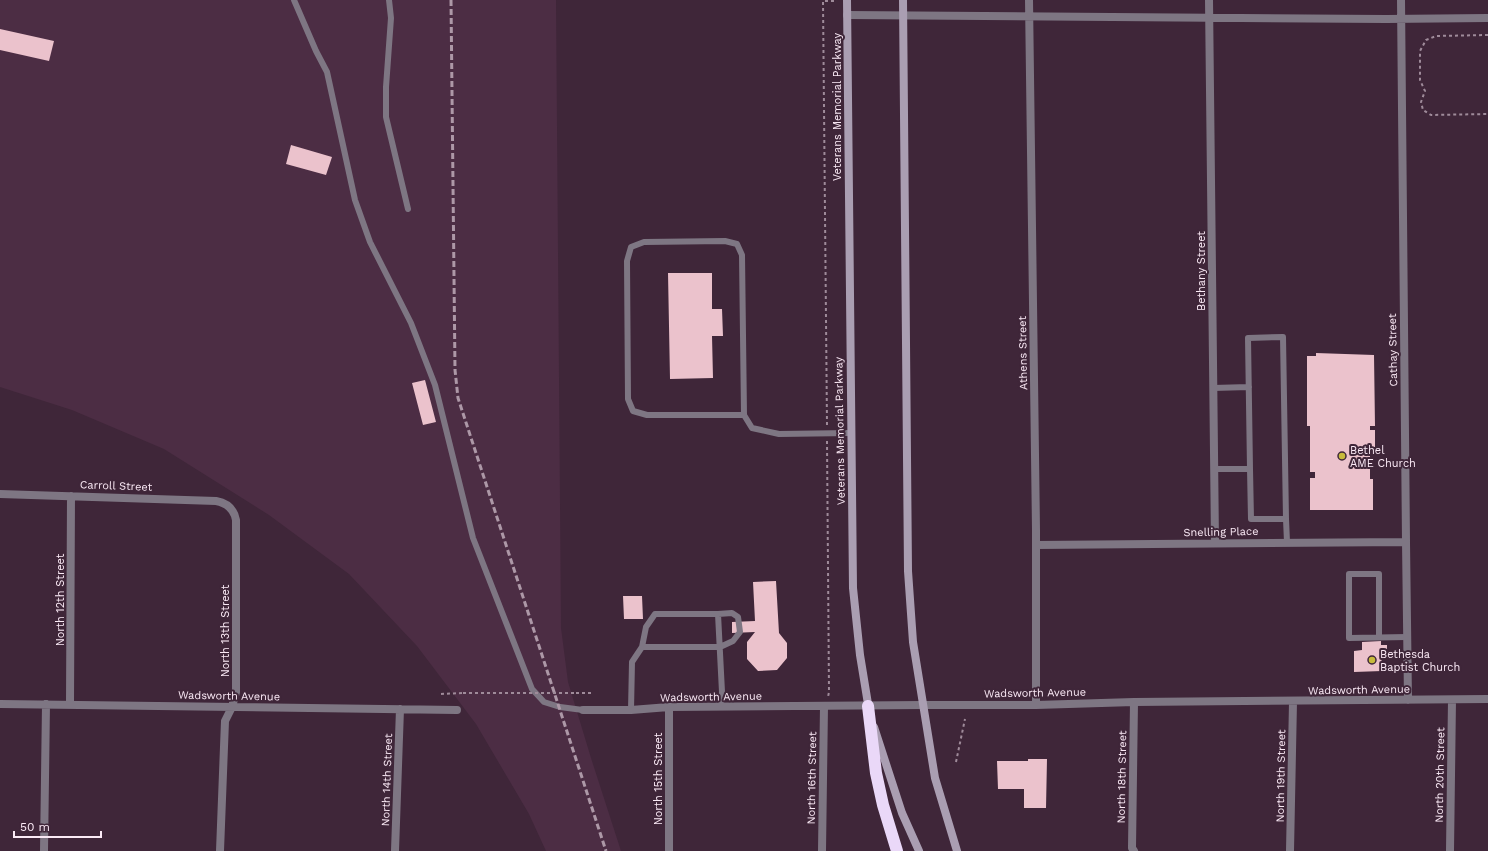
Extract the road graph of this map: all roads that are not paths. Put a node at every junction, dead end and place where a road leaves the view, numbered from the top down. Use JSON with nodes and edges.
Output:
{"nodes":[{"id":1,"x":294,"y":0,"type":"edge"},
{"id":2,"x":389,"y":0,"type":"edge"},
{"id":3,"x":847,"y":0,"type":"edge"},
{"id":4,"x":903,"y":0,"type":"edge"},
{"id":5,"x":1029,"y":0,"type":"edge"},
{"id":6,"x":1210,"y":0,"type":"edge"},
{"id":7,"x":1401,"y":0,"type":"edge"},
{"id":8,"x":847,"y":15,"type":"junction"},
{"id":9,"x":903,"y":16,"type":"junction"},
{"id":10,"x":1029,"y":17,"type":"junction"},
{"id":11,"x":1210,"y":18,"type":"junction"},
{"id":12,"x":1488,"y":18,"type":"edge"},
{"id":13,"x":1401,"y":19,"type":"junction"},
{"id":14,"x":408,"y":209,"type":"dead end"},
{"id":15,"x":1249,"y":387,"type":"junction"},
{"id":16,"x":1213,"y":388,"type":"junction"},
{"id":17,"x":744,"y":415,"type":"junction"},
{"id":18,"x":850,"y":433,"type":"junction"},
{"id":19,"x":1214,"y":469,"type":"junction"},
{"id":20,"x":1250,"y":469,"type":"junction"},
{"id":21,"x":0,"y":494,"type":"edge"},
{"id":22,"x":71,"y":496,"type":"junction"},
{"id":23,"x":229,"y":506,"type":"joint"},
{"id":24,"x":1286,"y":519,"type":"junction"},
{"id":25,"x":1287,"y":542,"type":"junction"},
{"id":26,"x":1406,"y":542,"type":"junction"},
{"id":27,"x":1215,"y":543,"type":"junction"},
{"id":28,"x":1036,"y":545,"type":"junction"},
{"id":29,"x":718,"y":614,"type":"junction"},
{"id":30,"x":1379,"y":638,"type":"junction"},
{"id":31,"x":1408,"y":638,"type":"junction"},
{"id":32,"x":642,"y":647,"type":"junction"},
{"id":33,"x":720,"y":647,"type":"junction"},
{"id":34,"x":1488,"y":699,"type":"edge"},
{"id":35,"x":1408,"y":700,"type":"junction"},
{"id":36,"x":1452,"y":700,"type":"junction"},
{"id":37,"x":1134,"y":702,"type":"junction"},
{"id":38,"x":1293,"y":702,"type":"junction"},
{"id":39,"x":0,"y":704,"type":"edge"},
{"id":40,"x":46,"y":704,"type":"junction"},
{"id":41,"x":70,"y":704,"type":"junction"},
{"id":42,"x":923,"y":705,"type":"junction"},
{"id":43,"x":1036,"y":705,"type":"junction"},
{"id":44,"x":824,"y":706,"type":"junction"},
{"id":45,"x":868,"y":706,"type":"junction"},
{"id":46,"x":232,"y":707,"type":"junction"},
{"id":47,"x":669,"y":707,"type":"junction"},
{"id":48,"x":721,"y":707,"type":"junction"},
{"id":49,"x":400,"y":709,"type":"junction"},
{"id":50,"x":457,"y":710,"type":"dead end"},
{"id":51,"x":583,"y":710,"type":"joint"},
{"id":52,"x":631,"y":710,"type":"junction"},
{"id":53,"x":44,"y":851,"type":"edge"},
{"id":54,"x":220,"y":851,"type":"edge"},
{"id":55,"x":395,"y":851,"type":"edge"},
{"id":56,"x":668,"y":851,"type":"edge"},
{"id":57,"x":822,"y":851,"type":"edge"},
{"id":58,"x":897,"y":851,"type":"edge"},
{"id":59,"x":919,"y":851,"type":"edge"},
{"id":60,"x":957,"y":851,"type":"edge"},
{"id":61,"x":1134,"y":851,"type":"edge"},
{"id":62,"x":1290,"y":851,"type":"edge"},
{"id":63,"x":1450,"y":851,"type":"edge"}],
"edges":[{"from":1,"to":51,"type":"lane"},
{"from":2,"to":14,"type":"lane"},
{"from":3,"to":8,"type":"street","name":"Veterans Memorial Parkway"},
{"from":4,"to":9,"type":"street"},
{"from":5,"to":10,"type":"street","name":"Athens Street"},
{"from":6,"to":11,"type":"street","name":"Bethany Street"},
{"from":7,"to":13,"type":"street","name":"Cathay Street"},
{"from":8,"to":9,"type":"street"},
{"from":8,"to":18,"type":"street","name":"Veterans Memorial Parkway"},
{"from":9,"to":10,"type":"street"},
{"from":9,"to":42,"type":"street"},
{"from":10,"to":11,"type":"street"},
{"from":10,"to":28,"type":"street","name":"Athens Street"},
{"from":11,"to":13,"type":"street"},
{"from":11,"to":16,"type":"street","name":"Bethany Street"},
{"from":12,"to":13,"type":"street"},
{"from":13,"to":26,"type":"street","name":"Cathay Street"},
{"from":15,"to":16,"type":"lane"},
{"from":15,"to":20,"type":"lane"},
{"from":15,"to":24,"type":"lane"},
{"from":16,"to":19,"type":"street","name":"Bethany Street"},
{"from":17,"to":17,"type":"lane"},
{"from":17,"to":18,"type":"lane"},
{"from":18,"to":45,"type":"street","name":"Veterans Memorial Parkway"},
{"from":19,"to":20,"type":"lane"},
{"from":19,"to":27,"type":"street","name":"Bethany Street"},
{"from":20,"to":24,"type":"lane"},
{"from":21,"to":22,"type":"street","name":"Carroll Street"},
{"from":22,"to":23,"type":"street","name":"Carroll Street"},
{"from":22,"to":41,"type":"street","name":"North 12th Street"},
{"from":23,"to":46,"type":"street","name":"North 13th Street"},
{"from":24,"to":25,"type":"lane"},
{"from":25,"to":26,"type":"street","name":"Snelling Place"},
{"from":25,"to":27,"type":"street","name":"Snelling Place"},
{"from":26,"to":31,"type":"street","name":"Cathay Street"},
{"from":27,"to":28,"type":"street","name":"Snelling Place"},
{"from":28,"to":43,"type":"street","name":"Athens Street"},
{"from":29,"to":32,"type":"lane"},
{"from":29,"to":33,"type":"lane"},
{"from":29,"to":33,"type":"lane"},
{"from":30,"to":30,"type":"lane"},
{"from":30,"to":31,"type":"lane"},
{"from":31,"to":35,"type":"street","name":"Cathay Street"},
{"from":32,"to":33,"type":"lane"},
{"from":32,"to":52,"type":"lane"},
{"from":33,"to":48,"type":"lane"},
{"from":34,"to":36,"type":"street","name":"Wadsworth Avenue"},
{"from":35,"to":36,"type":"street","name":"Wadsworth Avenue"},
{"from":35,"to":38,"type":"street","name":"Wadsworth Avenue"},
{"from":36,"to":63,"type":"street","name":"North 20th Street"},
{"from":37,"to":38,"type":"street","name":"Wadsworth Avenue"},
{"from":37,"to":43,"type":"street","name":"Wadsworth Avenue"},
{"from":37,"to":61,"type":"street","name":"North 18th Street"},
{"from":38,"to":62,"type":"street","name":"North 19th Street"},
{"from":39,"to":40,"type":"street","name":"Wadsworth Avenue"},
{"from":40,"to":41,"type":"street","name":"Wadsworth Avenue"},
{"from":40,"to":53,"type":"street"},
{"from":41,"to":46,"type":"street","name":"Wadsworth Avenue"},
{"from":42,"to":43,"type":"street","name":"Wadsworth Avenue"},
{"from":42,"to":45,"type":"street","name":"Wadsworth Avenue"},
{"from":42,"to":60,"type":"street"},
{"from":44,"to":45,"type":"street","name":"Wadsworth Avenue"},
{"from":44,"to":48,"type":"street","name":"Wadsworth Avenue"},
{"from":44,"to":57,"type":"street","name":"North 16th Street"},
{"from":45,"to":58,"type":"highway"},
{"from":45,"to":59,"type":"street","name":"Veterans Memorial Parkway"},
{"from":46,"to":49,"type":"street","name":"Wadsworth Avenue"},
{"from":46,"to":54,"type":"street","name":"North 13th Street"},
{"from":47,"to":48,"type":"street","name":"Wadsworth Avenue"},
{"from":47,"to":52,"type":"street","name":"Wadsworth Avenue"},
{"from":47,"to":56,"type":"street","name":"North 15th Street"},
{"from":49,"to":50,"type":"street","name":"Wadsworth Avenue"},
{"from":49,"to":55,"type":"street","name":"North 14th Street"},
{"from":51,"to":52,"type":"street","name":"Wadsworth Avenue"}]}
